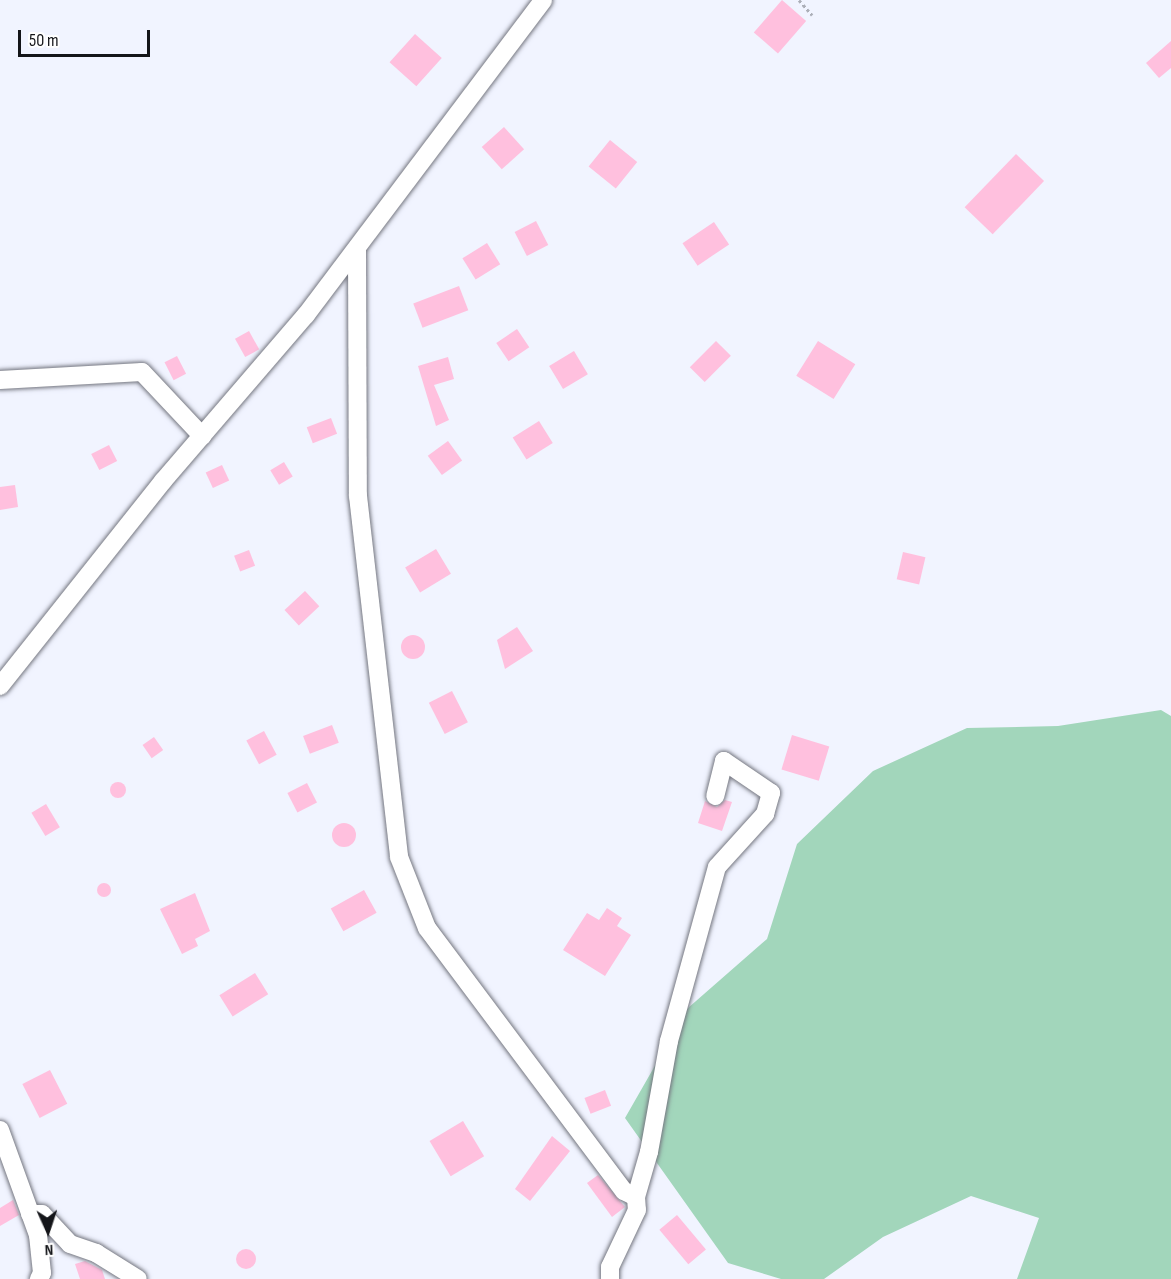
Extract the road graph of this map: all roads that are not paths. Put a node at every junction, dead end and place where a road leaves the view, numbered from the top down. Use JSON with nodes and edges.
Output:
{"nodes":[{"id":1,"x":543,"y":0,"type":"edge"},
{"id":2,"x":357,"y":248,"type":"junction"},
{"id":3,"x":0,"y":380,"type":"edge"},
{"id":4,"x":202,"y":436,"type":"junction"},
{"id":5,"x":0,"y":686,"type":"edge"},
{"id":6,"x":715,"y":796,"type":"dead end"},
{"id":7,"x":0,"y":1130,"type":"edge"},
{"id":8,"x":636,"y":1197,"type":"junction"},
{"id":9,"x":30,"y":1214,"type":"junction"},
{"id":10,"x":39,"y":1279,"type":"edge"},
{"id":11,"x":138,"y":1279,"type":"edge"},
{"id":12,"x":610,"y":1279,"type":"edge"}],
"edges":[{"from":1,"to":2,"type":"street"},
{"from":2,"to":4,"type":"street"},
{"from":2,"to":8,"type":"street"},
{"from":3,"to":4,"type":"street"},
{"from":4,"to":5,"type":"street"},
{"from":6,"to":8,"type":"street"},
{"from":7,"to":9,"type":"street"},
{"from":8,"to":12,"type":"street"},
{"from":9,"to":10,"type":"street"},
{"from":9,"to":11,"type":"street"}]}
